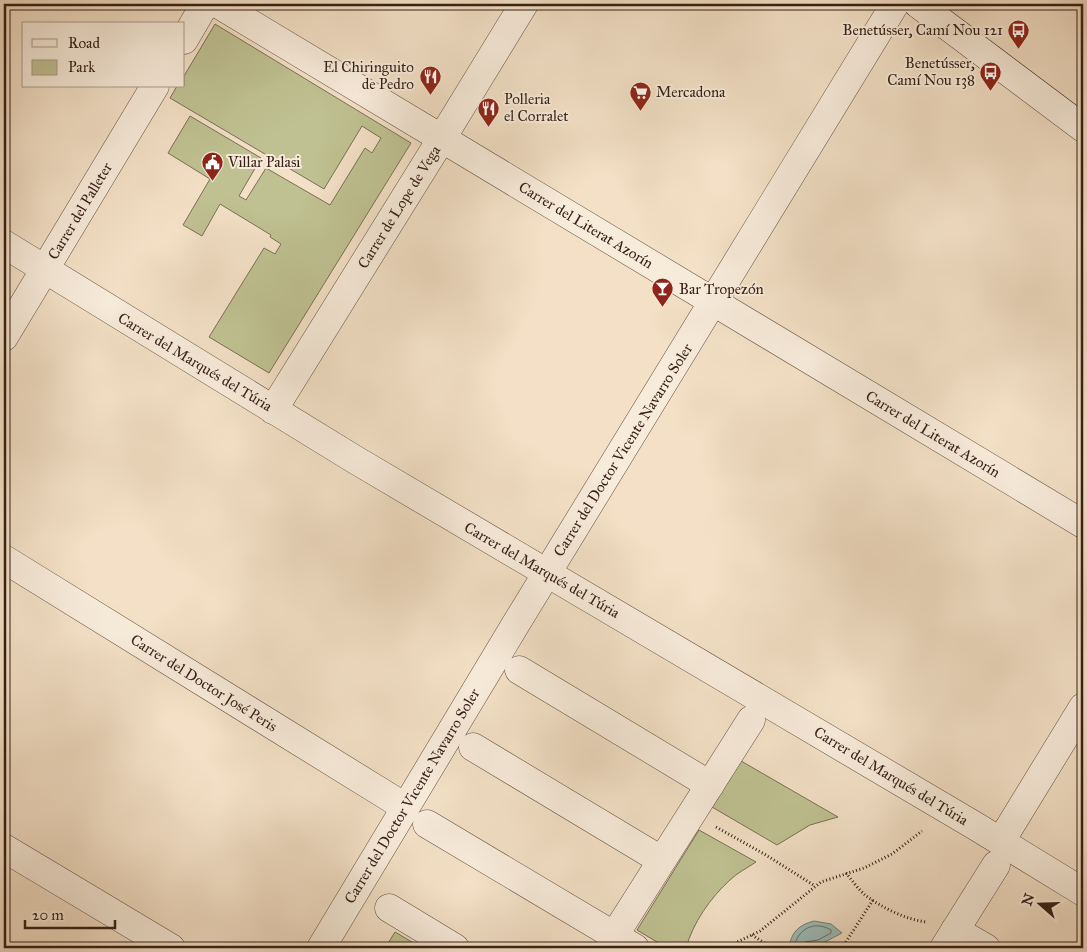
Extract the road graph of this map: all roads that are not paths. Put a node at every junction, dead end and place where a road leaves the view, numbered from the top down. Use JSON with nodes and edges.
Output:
{"nodes":[{"id":1,"x":205,"y":4,"type":"edge"},
{"id":2,"x":218,"y":4,"type":"edge"},
{"id":3,"x":524,"y":4,"type":"edge"},
{"id":4,"x":896,"y":4,"type":"edge"},
{"id":5,"x":918,"y":4,"type":"edge"},
{"id":6,"x":185,"y":38,"type":"edge"},
{"id":7,"x":155,"y":88,"type":"edge"},
{"id":8,"x":1083,"y":128,"type":"edge"},
{"id":9,"x":442,"y":138,"type":"junction"},
{"id":10,"x":4,"y":244,"type":"edge"},
{"id":11,"x":44,"y":270,"type":"junction"},
{"id":12,"x":714,"y":303,"type":"junction"},
{"id":13,"x":4,"y":337,"type":"edge"},
{"id":14,"x":273,"y":410,"type":"junction"},
{"id":15,"x":1083,"y":524,"type":"edge"},
{"id":16,"x":4,"y":559,"type":"edge"},
{"id":17,"x":547,"y":573,"type":"junction"},
{"id":18,"x":519,"y":670,"type":"dead end"},
{"id":19,"x":1083,"y":707,"type":"edge"},
{"id":20,"x":751,"y":720,"type":"dead end"},
{"id":21,"x":472,"y":747,"type":"dead end"},
{"id":22,"x":710,"y":784,"type":"junction"},
{"id":23,"x":405,"y":807,"type":"junction"},
{"id":24,"x":427,"y":824,"type":"dead end"},
{"id":25,"x":4,"y":848,"type":"edge"},
{"id":26,"x":998,"y":853,"type":"junction"},
{"id":27,"x":661,"y":860,"type":"junction"},
{"id":28,"x":1083,"y":892,"type":"edge"},
{"id":29,"x":389,"y":908,"type":"dead end"},
{"id":30,"x":944,"y":932,"type":"edge"},
{"id":31,"x":624,"y":942,"type":"edge"},
{"id":32,"x":171,"y":948,"type":"edge"},
{"id":33,"x":321,"y":948,"type":"edge"},
{"id":34,"x":455,"y":948,"type":"edge"},
{"id":35,"x":986,"y":948,"type":"edge"}],
"edges":[{"from":1,"to":6,"type":"street"},
{"from":2,"to":9,"type":"street","name":"Carrer del Literat Azorín"},
{"from":3,"to":9,"type":"street","name":"Carrer de Lope de Vega"},
{"from":4,"to":12,"type":"street","name":"Carrer del Doctor Vicente Navarro Soler"},
{"from":5,"to":8,"type":"street"},
{"from":7,"to":11,"type":"street","name":"Carrer del Palleter"},
{"from":9,"to":12,"type":"street","name":"Carrer del Literat Azorín"},
{"from":9,"to":14,"type":"street","name":"Carrer de Lope de Vega"},
{"from":10,"to":11,"type":"street","name":"Carrer del Marqués del Túria"},
{"from":11,"to":13,"type":"street","name":"Carrer del Palleter"},
{"from":11,"to":14,"type":"street","name":"Carrer del Marqués del Túria"},
{"from":12,"to":15,"type":"street","name":"Carrer del Literat Azorín"},
{"from":12,"to":17,"type":"street","name":"Carrer del Doctor Vicente Navarro Soler"},
{"from":14,"to":17,"type":"street","name":"Carrer del Marqués del Túria"},
{"from":16,"to":23,"type":"street","name":"Carrer del Doctor José Peris"},
{"from":17,"to":23,"type":"street","name":"Carrer del Doctor Vicente Navarro Soler"},
{"from":17,"to":26,"type":"street","name":"Carrer del Marqués del Túria"},
{"from":18,"to":22,"type":"street"},
{"from":19,"to":26,"type":"street"},
{"from":20,"to":22,"type":"street"},
{"from":21,"to":27,"type":"street"},
{"from":22,"to":27,"type":"street"},
{"from":23,"to":33,"type":"street","name":"Carrer del Doctor Vicente Navarro Soler"},
{"from":24,"to":31,"type":"street"},
{"from":25,"to":32,"type":"street"},
{"from":26,"to":28,"type":"street","name":"Carrer del Marqués del Túria"},
{"from":26,"to":30,"type":"street"},
{"from":27,"to":31,"type":"street"},
{"from":29,"to":34,"type":"street"},
{"from":30,"to":35,"type":"street"}]}
